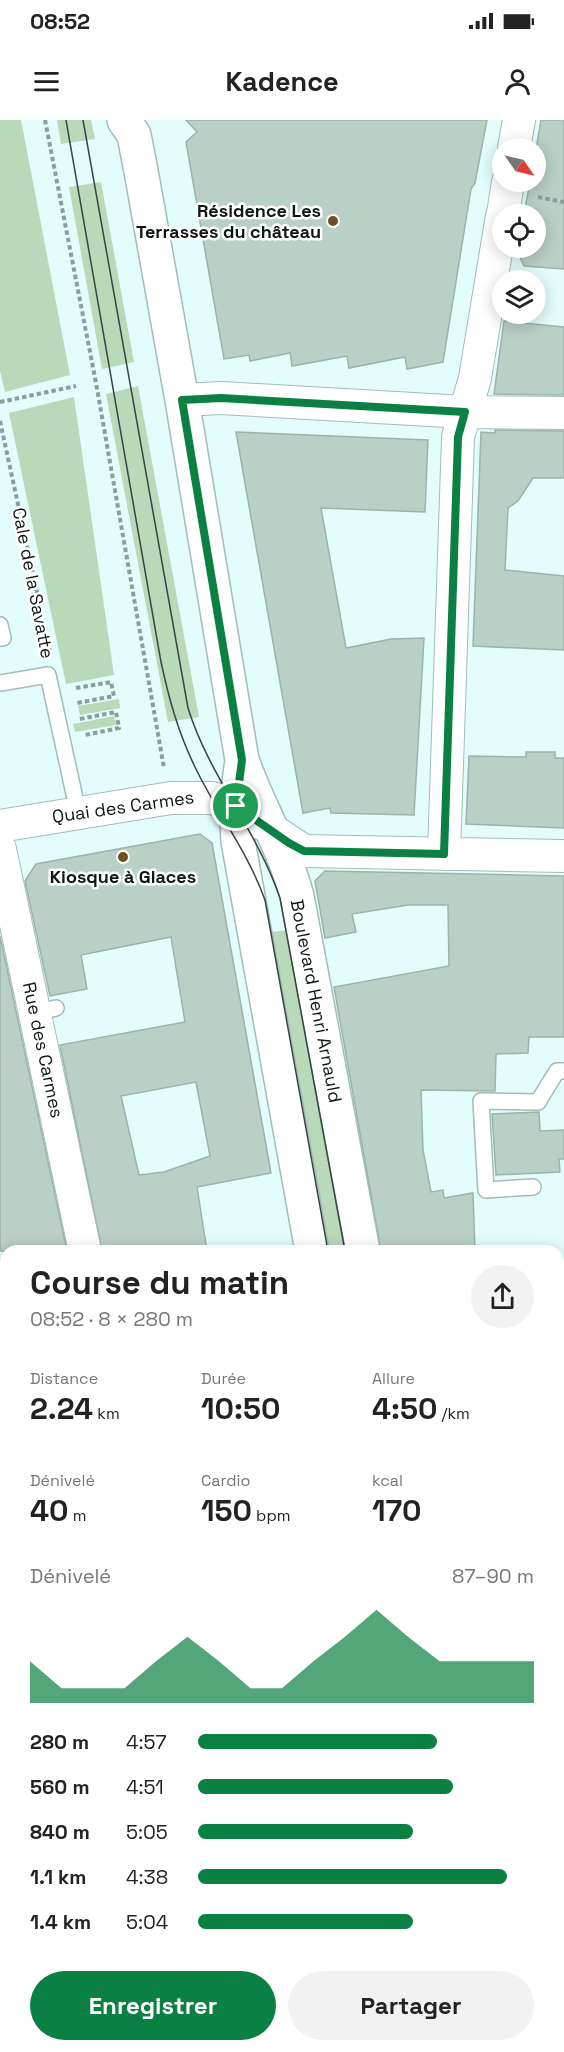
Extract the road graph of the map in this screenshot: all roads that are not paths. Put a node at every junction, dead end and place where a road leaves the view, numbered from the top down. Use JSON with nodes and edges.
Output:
{"nodes":[{"id":1,"x":124,"y":120,"type":"edge"},
{"id":2,"x":519,"y":120,"type":"edge"},
{"id":3,"x":516,"y":138,"type":"edge"},
{"id":4,"x":496,"y":258,"type":"edge"},
{"id":5,"x":182,"y":400,"type":"junction"},
{"id":6,"x":465,"y":412,"type":"junction"},
{"id":7,"x":564,"y":413,"type":"edge"},
{"id":8,"x":0,"y":625,"type":"edge"},
{"id":9,"x":0,"y":638,"type":"edge"},
{"id":10,"x":0,"y":683,"type":"edge"},
{"id":11,"x":242,"y":760,"type":"junction"},
{"id":12,"x":236,"y":806,"type":"junction"},
{"id":13,"x":78,"y":812,"type":"junction"},
{"id":14,"x":0,"y":826,"type":"edge"},
{"id":15,"x":272,"y":832,"type":"junction"},
{"id":16,"x":0,"y":849,"type":"edge"},
{"id":17,"x":444,"y":854,"type":"junction"},
{"id":18,"x":564,"y":856,"type":"edge"},
{"id":19,"x":564,"y":1071,"type":"edge"},
{"id":20,"x":533,"y":1187,"type":"dead end"},
{"id":21,"x":84,"y":1245,"type":"edge"},
{"id":22,"x":311,"y":1245,"type":"edge"},
{"id":23,"x":362,"y":1245,"type":"edge"}],
"edges":[{"from":1,"to":5,"type":"street","name":"Boulevard Henri Arnauld"},
{"from":2,"to":3,"type":"street"},
{"from":4,"to":6,"type":"street"},
{"from":5,"to":6,"type":"street"},
{"from":5,"to":11,"type":"street","name":"Boulevard Henri Arnauld"},
{"from":6,"to":7,"type":"street"},
{"from":6,"to":17,"type":"street"},
{"from":8,"to":9,"type":"lane"},
{"from":10,"to":13,"type":"lane","name":"Cale de la Savatte"},
{"from":11,"to":12,"type":"street","name":"Boulevard Henri Arnauld"},
{"from":11,"to":15,"type":"street","name":"Boulevard Henri Arnauld"},
{"from":12,"to":13,"type":"street","name":"Quai des Carmes"},
{"from":12,"to":15,"type":"street","name":"Quai des Carmes"},
{"from":12,"to":22,"type":"street","name":"Boulevard Henri Arnauld"},
{"from":13,"to":14,"type":"street","name":"Quai des Carmes"},
{"from":15,"to":17,"type":"street","name":"Quai des Carmes"},
{"from":15,"to":23,"type":"street","name":"Boulevard Henri Arnauld"},
{"from":16,"to":21,"type":"street","name":"Rue des Carmes"},
{"from":17,"to":18,"type":"street","name":"Quai des Carmes"},
{"from":19,"to":20,"type":"lane"}]}
